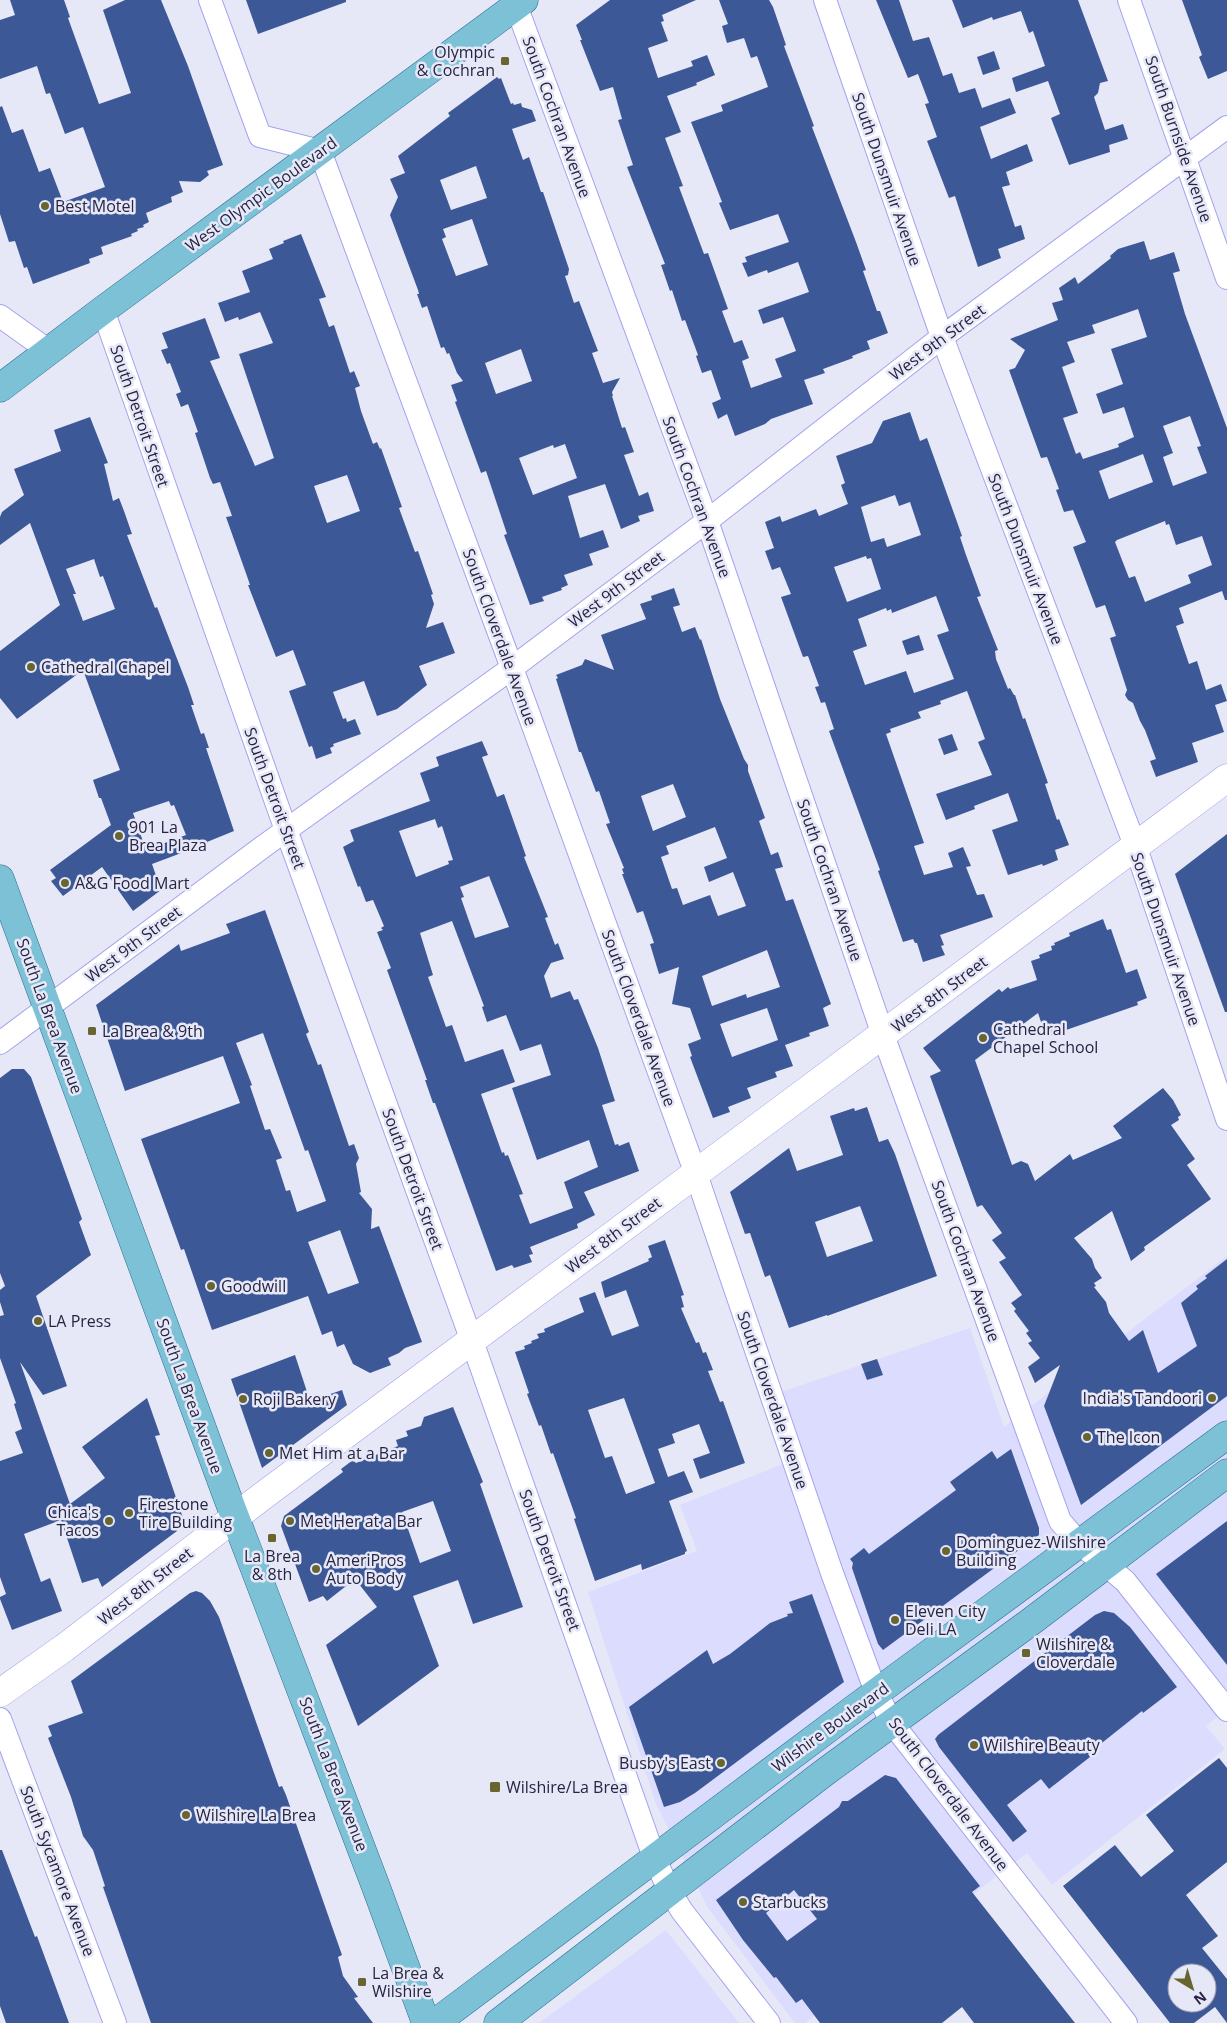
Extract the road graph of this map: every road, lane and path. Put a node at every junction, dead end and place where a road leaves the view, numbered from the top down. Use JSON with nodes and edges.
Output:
{"nodes":[{"id":1,"x":210,"y":0,"type":"edge"},
{"id":2,"x":825,"y":0,"type":"edge"},
{"id":3,"x":1129,"y":0,"type":"edge"},
{"id":4,"x":518,"y":2,"type":"edge"},
{"id":5,"x":1227,"y":127,"type":"edge"},
{"id":6,"x":320,"y":151,"type":"junction"},
{"id":7,"x":1186,"y":158,"type":"junction"},
{"id":8,"x":1227,"y":278,"type":"edge"},
{"id":9,"x":103,"y":310,"type":"junction"},
{"id":10,"x":0,"y":316,"type":"edge"},
{"id":11,"x":942,"y":337,"type":"junction"},
{"id":12,"x":49,"y":351,"type":"junction"},
{"id":13,"x":0,"y":388,"type":"edge"},
{"id":14,"x":706,"y":521,"type":"junction"},
{"id":15,"x":512,"y":668,"type":"junction"},
{"id":16,"x":1227,"y":778,"type":"edge"},
{"id":17,"x":286,"y":831,"type":"junction"},
{"id":18,"x":1136,"y":848,"type":"junction"},
{"id":19,"x":0,"y":879,"type":"edge"},
{"id":20,"x":47,"y":1008,"type":"junction"},
{"id":21,"x":883,"y":1035,"type":"junction"},
{"id":22,"x":0,"y":1043,"type":"edge"},
{"id":23,"x":1227,"y":1119,"type":"edge"},
{"id":24,"x":696,"y":1174,"type":"junction"},
{"id":25,"x":472,"y":1341,"type":"junction"},
{"id":26,"x":1227,"y":1435,"type":"edge"},
{"id":27,"x":1227,"y":1473,"type":"edge"},
{"id":28,"x":235,"y":1517,"type":"junction"},
{"id":29,"x":1079,"y":1543,"type":"junction"},
{"id":30,"x":1106,"y":1564,"type":"junction"},
{"id":31,"x":876,"y":1692,"type":"junction"},
{"id":32,"x":0,"y":1693,"type":"edge"},
{"id":33,"x":1227,"y":1710,"type":"edge"},
{"id":34,"x":0,"y":1719,"type":"edge"},
{"id":35,"x":892,"y":1723,"type":"junction"},
{"id":36,"x":654,"y":1857,"type":"junction"},
{"id":37,"x":669,"y":1890,"type":"junction"},
{"id":38,"x":115,"y":2023,"type":"edge"},
{"id":39,"x":426,"y":2023,"type":"edge"},
{"id":40,"x":435,"y":2023,"type":"edge"},
{"id":41,"x":498,"y":2023,"type":"edge"},
{"id":42,"x":769,"y":2023,"type":"edge"},
{"id":43,"x":1126,"y":2023,"type":"edge"}],
"edges":[{"from":1,"to":6,"type":"street"},
{"from":2,"to":11,"type":"street","name":"South Dunsmuir Avenue"},
{"from":3,"to":7,"type":"street","name":"South Burnside Avenue"},
{"from":4,"to":6,"type":"main road","name":"West Olympic Boulevard"},
{"from":4,"to":14,"type":"street","name":"South Cochran Avenue"},
{"from":5,"to":7,"type":"street","name":"West 9th Street"},
{"from":6,"to":9,"type":"main road","name":"West Olympic Boulevard"},
{"from":6,"to":15,"type":"street","name":"South Cloverdale Avenue"},
{"from":7,"to":8,"type":"street","name":"South Burnside Avenue"},
{"from":7,"to":11,"type":"street","name":"West 9th Street"},
{"from":9,"to":12,"type":"main road","name":"West Olympic Boulevard"},
{"from":9,"to":17,"type":"street","name":"South Detroit Street"},
{"from":10,"to":12,"type":"street"},
{"from":11,"to":14,"type":"street","name":"West 9th Street"},
{"from":11,"to":18,"type":"street","name":"South Dunsmuir Avenue"},
{"from":12,"to":13,"type":"main road","name":"West Olympic Boulevard"},
{"from":14,"to":15,"type":"street","name":"West 9th Street"},
{"from":14,"to":21,"type":"street","name":"South Cochran Avenue"},
{"from":15,"to":17,"type":"street","name":"West 9th Street"},
{"from":15,"to":24,"type":"street","name":"South Cloverdale Avenue"},
{"from":16,"to":18,"type":"street","name":"West 8th Street"},
{"from":17,"to":20,"type":"street","name":"West 9th Street"},
{"from":17,"to":25,"type":"street","name":"South Detroit Street"},
{"from":18,"to":21,"type":"street","name":"West 8th Street"},
{"from":18,"to":23,"type":"street","name":"South Dunsmuir Avenue"},
{"from":19,"to":20,"type":"main road","name":"South La Brea Avenue"},
{"from":20,"to":22,"type":"street","name":"West 9th Street"},
{"from":20,"to":28,"type":"main road","name":"South La Brea Avenue"},
{"from":21,"to":24,"type":"street","name":"West 8th Street"},
{"from":21,"to":29,"type":"street","name":"South Cochran Avenue"},
{"from":24,"to":25,"type":"street","name":"West 8th Street"},
{"from":24,"to":31,"type":"street","name":"South Cloverdale Avenue"},
{"from":25,"to":28,"type":"street","name":"West 8th Street"},
{"from":25,"to":36,"type":"street","name":"South Detroit Street"},
{"from":26,"to":29,"type":"main road","name":"Wilshire Boulevard"},
{"from":27,"to":30,"type":"main road","name":"Wilshire Boulevard"},
{"from":28,"to":32,"type":"street","name":"West 8th Street"},
{"from":28,"to":39,"type":"main road","name":"South La Brea Avenue"},
{"from":29,"to":30,"type":"street","name":"South Cochran Avenue"},
{"from":29,"to":31,"type":"main road","name":"Wilshire Boulevard"},
{"from":30,"to":33,"type":"street","name":"South Cochran Avenue"},
{"from":30,"to":35,"type":"main road","name":"Wilshire Boulevard"},
{"from":31,"to":35,"type":"street","name":"South Cloverdale Avenue"},
{"from":31,"to":36,"type":"main road","name":"Wilshire Boulevard"},
{"from":34,"to":38,"type":"street","name":"South Sycamore Avenue"},
{"from":35,"to":37,"type":"main road","name":"Wilshire Boulevard"},
{"from":35,"to":43,"type":"street","name":"South Cloverdale Avenue"},
{"from":36,"to":37,"type":"street","name":"South Detroit Street"},
{"from":36,"to":40,"type":"main road","name":"Wilshire Boulevard"},
{"from":37,"to":41,"type":"main road","name":"Wilshire Boulevard"},
{"from":37,"to":42,"type":"street","name":"South Detroit Street"}]}
